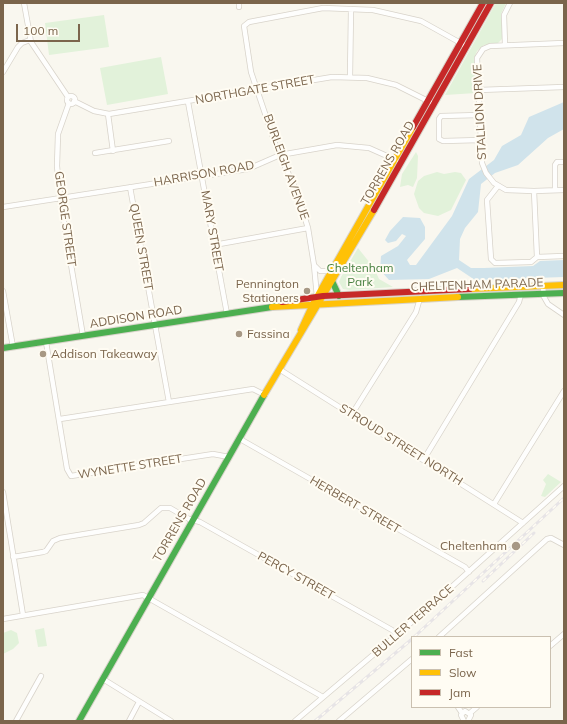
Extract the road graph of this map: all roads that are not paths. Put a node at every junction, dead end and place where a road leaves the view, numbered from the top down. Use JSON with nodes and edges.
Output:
{"nodes":[{"id":1,"x":24,"y":3,"type":"edge"},
{"id":2,"x":483,"y":3,"type":"edge"},
{"id":3,"x":491,"y":3,"type":"edge"},
{"id":4,"x":510,"y":3,"type":"edge"},
{"id":5,"x":351,"y":9,"type":"junction"},
{"id":6,"x":30,"y":40,"type":"junction"},
{"id":7,"x":564,"y":43,"type":"edge"},
{"id":8,"x":463,"y":45,"type":"junction"},
{"id":9,"x":505,"y":45,"type":"junction"},
{"id":10,"x":3,"y":72,"type":"edge"},
{"id":11,"x":350,"y":77,"type":"junction"},
{"id":12,"x":564,"y":86,"type":"edge"},
{"id":13,"x":258,"y":90,"type":"junction"},
{"id":14,"x":479,"y":90,"type":"junction"},
{"id":15,"x":68,"y":97,"type":"junction"},
{"id":16,"x":427,"y":101,"type":"junction"},
{"id":17,"x":74,"y":102,"type":"junction"},
{"id":18,"x":188,"y":102,"type":"junction"},
{"id":19,"x":69,"y":103,"type":"junction"},
{"id":20,"x":434,"y":104,"type":"junction"},
{"id":21,"x":108,"y":114,"type":"junction"},
{"id":22,"x":480,"y":115,"type":"junction"},
{"id":23,"x":481,"y":140,"type":"junction"},
{"id":24,"x":168,"y":141,"type":"dead end"},
{"id":25,"x":113,"y":150,"type":"junction"},
{"id":26,"x":95,"y":153,"type":"dead end"},
{"id":27,"x":280,"y":156,"type":"junction"},
{"id":28,"x":394,"y":159,"type":"junction"},
{"id":29,"x":564,"y":162,"type":"edge"},
{"id":30,"x":401,"y":163,"type":"junction"},
{"id":31,"x":202,"y":176,"type":"junction"},
{"id":32,"x":498,"y":186,"type":"junction"},
{"id":33,"x":130,"y":187,"type":"junction"},
{"id":34,"x":555,"y":190,"type":"junction"},
{"id":35,"x":564,"y":190,"type":"edge"},
{"id":36,"x":534,"y":192,"type":"junction"},
{"id":37,"x":374,"y":195,"type":"junction"},
{"id":38,"x":381,"y":197,"type":"junction"},
{"id":39,"x":60,"y":198,"type":"junction"},
{"id":40,"x":3,"y":207,"type":"edge"},
{"id":41,"x":308,"y":228,"type":"junction"},
{"id":42,"x":214,"y":245,"type":"junction"},
{"id":43,"x":564,"y":256,"type":"edge"},
{"id":44,"x":537,"y":257,"type":"junction"},
{"id":45,"x":314,"y":265,"type":"junction"},
{"id":46,"x":332,"y":271,"type":"junction"},
{"id":47,"x":332,"y":281,"type":"junction"},
{"id":48,"x":564,"y":285,"type":"edge"},
{"id":49,"x":543,"y":286,"type":"junction"},
{"id":50,"x":3,"y":291,"type":"edge"},
{"id":51,"x":544,"y":293,"type":"junction"},
{"id":52,"x":564,"y":293,"type":"edge"},
{"id":53,"x":522,"y":294,"type":"junction"},
{"id":54,"x":339,"y":296,"type":"junction"},
{"id":55,"x":320,"y":297,"type":"junction"},
{"id":56,"x":420,"y":298,"type":"junction"},
{"id":57,"x":316,"y":304,"type":"junction"},
{"id":58,"x":272,"y":307,"type":"junction"},
{"id":59,"x":227,"y":314,"type":"junction"},
{"id":60,"x":564,"y":315,"type":"edge"},
{"id":61,"x":155,"y":325,"type":"junction"},
{"id":62,"x":83,"y":336,"type":"junction"},
{"id":63,"x":46,"y":342,"type":"junction"},
{"id":64,"x":13,"y":347,"type":"junction"},
{"id":65,"x":3,"y":348,"type":"edge"},
{"id":66,"x":279,"y":370,"type":"junction"},
{"id":67,"x":564,"y":391,"type":"edge"},
{"id":68,"x":265,"y":395,"type":"junction"},
{"id":69,"x":169,"y":402,"type":"junction"},
{"id":70,"x":352,"y":414,"type":"junction"},
{"id":71,"x":60,"y":418,"type":"junction"},
{"id":72,"x":240,"y":439,"type":"junction"},
{"id":73,"x":229,"y":457,"type":"junction"},
{"id":74,"x":424,"y":459,"type":"junction"},
{"id":75,"x":564,"y":486,"type":"edge"},
{"id":76,"x":3,"y":492,"type":"edge"},
{"id":77,"x":494,"y":504,"type":"junction"},
{"id":78,"x":193,"y":520,"type":"junction"},
{"id":79,"x":523,"y":523,"type":"junction"},
{"id":80,"x":564,"y":545,"type":"edge"},
{"id":81,"x":13,"y":557,"type":"junction"},
{"id":82,"x":469,"y":572,"type":"junction"},
{"id":83,"x":149,"y":597,"type":"junction"},
{"id":84,"x":23,"y":615,"type":"junction"},
{"id":85,"x":3,"y":619,"type":"edge"},
{"id":86,"x":564,"y":634,"type":"edge"},
{"id":87,"x":397,"y":635,"type":"junction"},
{"id":88,"x":439,"y":636,"type":"edge"},
{"id":89,"x":551,"y":645,"type":"edge"},
{"id":90,"x":411,"y":660,"type":"edge"},
{"id":91,"x":41,"y":676,"type":"dead end"},
{"id":92,"x":103,"y":679,"type":"junction"},
{"id":93,"x":323,"y":697,"type":"junction"},
{"id":94,"x":139,"y":702,"type":"junction"},
{"id":95,"x":459,"y":708,"type":"edge"},
{"id":96,"x":476,"y":708,"type":"edge"},
{"id":97,"x":462,"y":713,"type":"junction"},
{"id":98,"x":470,"y":713,"type":"junction"},
{"id":99,"x":16,"y":721,"type":"edge"},
{"id":100,"x":79,"y":721,"type":"edge"},
{"id":101,"x":129,"y":721,"type":"edge"},
{"id":102,"x":171,"y":721,"type":"edge"},
{"id":103,"x":295,"y":721,"type":"edge"},
{"id":104,"x":339,"y":721,"type":"edge"},
{"id":105,"x":466,"y":721,"type":"edge"}],
"edges":[{"from":1,"to":6,"type":"street"},
{"from":2,"to":8,"type":"main road","name":"TORRENS ROAD"},
{"from":3,"to":8,"type":"main road","name":"TORRENS ROAD"},
{"from":4,"to":9,"type":"street"},
{"from":5,"to":8,"type":"street"},
{"from":5,"to":11,"type":"street"},
{"from":5,"to":13,"type":"street","name":"BURLEIGH AVENUE"},
{"from":6,"to":10,"type":"street"},
{"from":6,"to":15,"type":"street"},
{"from":7,"to":9,"type":"street","name":"STALLION DRIVE"},
{"from":8,"to":16,"type":"main road","name":"TORRENS ROAD"},
{"from":8,"to":20,"type":"main road","name":"TORRENS ROAD"},
{"from":9,"to":14,"type":"street","name":"STALLION DRIVE"},
{"from":11,"to":13,"type":"street","name":"NORTHGATE STREET"},
{"from":11,"to":16,"type":"street","name":"NORTHGATE STREET"},
{"from":12,"to":14,"type":"street"},
{"from":13,"to":18,"type":"street","name":"NORTHGATE STREET"},
{"from":13,"to":27,"type":"street","name":"BURLEIGH AVENUE"},
{"from":14,"to":22,"type":"street","name":"STALLION DRIVE"},
{"from":15,"to":17,"type":"street","name":"NORTHGATE STREET"},
{"from":15,"to":19,"type":"street"},
{"from":16,"to":20,"type":"street","name":"NORTHGATE STREET"},
{"from":16,"to":28,"type":"main road","name":"TORRENS ROAD"},
{"from":17,"to":19,"type":"street"},
{"from":17,"to":21,"type":"street","name":"NORTHGATE STREET"},
{"from":18,"to":21,"type":"street","name":"NORTHGATE STREET"},
{"from":18,"to":31,"type":"street","name":"MARY STREET"},
{"from":19,"to":39,"type":"street","name":"GEORGE STREET"},
{"from":20,"to":30,"type":"main road","name":"TORRENS ROAD"},
{"from":21,"to":25,"type":"street"},
{"from":22,"to":23,"type":"street","name":"STALLION DRIVE"},
{"from":22,"to":23,"type":"street"},
{"from":23,"to":32,"type":"street","name":"STALLION DRIVE"},
{"from":24,"to":25,"type":"street"},
{"from":25,"to":26,"type":"street"},
{"from":27,"to":28,"type":"street","name":"HARRISON ROAD"},
{"from":27,"to":31,"type":"street","name":"HARRISON ROAD"},
{"from":27,"to":41,"type":"street","name":"BURLEIGH AVENUE"},
{"from":28,"to":30,"type":"street","name":"HARRISON ROAD"},
{"from":28,"to":37,"type":"main road","name":"TORRENS ROAD"},
{"from":29,"to":34,"type":"street"},
{"from":30,"to":38,"type":"main road","name":"TORRENS ROAD"},
{"from":31,"to":33,"type":"street","name":"HARRISON ROAD"},
{"from":31,"to":42,"type":"street","name":"MARY STREET"},
{"from":32,"to":36,"type":"street"},
{"from":32,"to":44,"type":"street"},
{"from":33,"to":39,"type":"street","name":"HARRISON ROAD"},
{"from":33,"to":61,"type":"street","name":"QUEEN STREET"},
{"from":34,"to":35,"type":"street"},
{"from":34,"to":36,"type":"street"},
{"from":36,"to":44,"type":"street"},
{"from":37,"to":38,"type":"main road"},
{"from":37,"to":46,"type":"main road","name":"TORRENS ROAD"},
{"from":38,"to":47,"type":"main road","name":"TORRENS ROAD"},
{"from":39,"to":40,"type":"street","name":"HARRISON ROAD"},
{"from":39,"to":62,"type":"street","name":"GEORGE STREET"},
{"from":41,"to":42,"type":"street"},
{"from":41,"to":45,"type":"street","name":"BURLEIGH AVENUE"},
{"from":42,"to":59,"type":"street","name":"MARY STREET"},
{"from":43,"to":44,"type":"street"},
{"from":45,"to":46,"type":"street"},
{"from":45,"to":55,"type":"street","name":"BURLEIGH AVENUE"},
{"from":46,"to":55,"type":"main road","name":"TORRENS ROAD"},
{"from":47,"to":54,"type":"main road"},
{"from":47,"to":55,"type":"main road","name":"TORRENS ROAD"},
{"from":48,"to":49,"type":"main road","name":"CHELTENHAM PARADE"},
{"from":49,"to":51,"type":"street"},
{"from":49,"to":54,"type":"main road","name":"CHELTENHAM PARADE"},
{"from":50,"to":64,"type":"street"},
{"from":51,"to":52,"type":"main road","name":"CHELTENHAM PARADE"},
{"from":51,"to":53,"type":"main road","name":"CHELTENHAM PARADE"},
{"from":51,"to":60,"type":"street"},
{"from":53,"to":56,"type":"main road","name":"CHELTENHAM PARADE"},
{"from":53,"to":74,"type":"street"},
{"from":54,"to":55,"type":"main road","name":"CHELTENHAM PARADE"},
{"from":55,"to":57,"type":"main road","name":"TORRENS ROAD"},
{"from":55,"to":58,"type":"main road","name":"ADDISON ROAD"},
{"from":56,"to":57,"type":"main road","name":"CHELTENHAM PARADE"},
{"from":56,"to":70,"type":"street"},
{"from":57,"to":58,"type":"main road","name":"ADDISON ROAD"},
{"from":57,"to":66,"type":"main road","name":"TORRENS ROAD"},
{"from":58,"to":59,"type":"main road","name":"ADDISON ROAD"},
{"from":59,"to":61,"type":"main road","name":"ADDISON ROAD"},
{"from":61,"to":62,"type":"main road","name":"ADDISON ROAD"},
{"from":61,"to":69,"type":"street","name":"QUEEN STREET"},
{"from":62,"to":63,"type":"main road","name":"ADDISON ROAD"},
{"from":63,"to":64,"type":"main road","name":"ADDISON ROAD"},
{"from":63,"to":71,"type":"street","name":"WYNETTE STREET"},
{"from":64,"to":65,"type":"main road","name":"ADDISON ROAD"},
{"from":66,"to":68,"type":"main road","name":"TORRENS ROAD"},
{"from":66,"to":70,"type":"street","name":"STROUD STREET NORTH"},
{"from":67,"to":77,"type":"street"},
{"from":68,"to":69,"type":"street"},
{"from":68,"to":72,"type":"main road","name":"TORRENS ROAD"},
{"from":69,"to":71,"type":"street"},
{"from":70,"to":74,"type":"street","name":"STROUD STREET NORTH"},
{"from":71,"to":73,"type":"street","name":"WYNETTE STREET"},
{"from":72,"to":73,"type":"main road","name":"TORRENS ROAD"},
{"from":72,"to":82,"type":"street","name":"HERBERT STREET"},
{"from":73,"to":78,"type":"main road","name":"TORRENS ROAD"},
{"from":74,"to":77,"type":"street","name":"STROUD STREET NORTH"},
{"from":75,"to":79,"type":"street","name":"BULLER TERRACE"},
{"from":76,"to":81,"type":"street"},
{"from":77,"to":79,"type":"street","name":"STROUD STREET NORTH"},
{"from":78,"to":81,"type":"street","name":"PERCY STREET"},
{"from":78,"to":83,"type":"main road","name":"TORRENS ROAD"},
{"from":78,"to":87,"type":"street","name":"PERCY STREET"},
{"from":79,"to":82,"type":"street","name":"BULLER TERRACE"},
{"from":80,"to":88,"type":"street"},
{"from":81,"to":84,"type":"street"},
{"from":82,"to":87,"type":"street","name":"BULLER TERRACE"},
{"from":83,"to":84,"type":"street"},
{"from":83,"to":92,"type":"main road","name":"TORRENS ROAD"},
{"from":83,"to":93,"type":"street"},
{"from":84,"to":85,"type":"street"},
{"from":86,"to":89,"type":"street"},
{"from":87,"to":93,"type":"street","name":"BULLER TERRACE"},
{"from":90,"to":104,"type":"street"},
{"from":91,"to":99,"type":"street"},
{"from":92,"to":94,"type":"street"},
{"from":92,"to":100,"type":"main road","name":"TORRENS ROAD"},
{"from":93,"to":103,"type":"street","name":"BULLER TERRACE"},
{"from":94,"to":101,"type":"street"},
{"from":94,"to":102,"type":"street"},
{"from":95,"to":97,"type":"street"},
{"from":96,"to":98,"type":"street"},
{"from":97,"to":98,"type":"street"},
{"from":97,"to":105,"type":"street"},
{"from":98,"to":105,"type":"street"}]}
